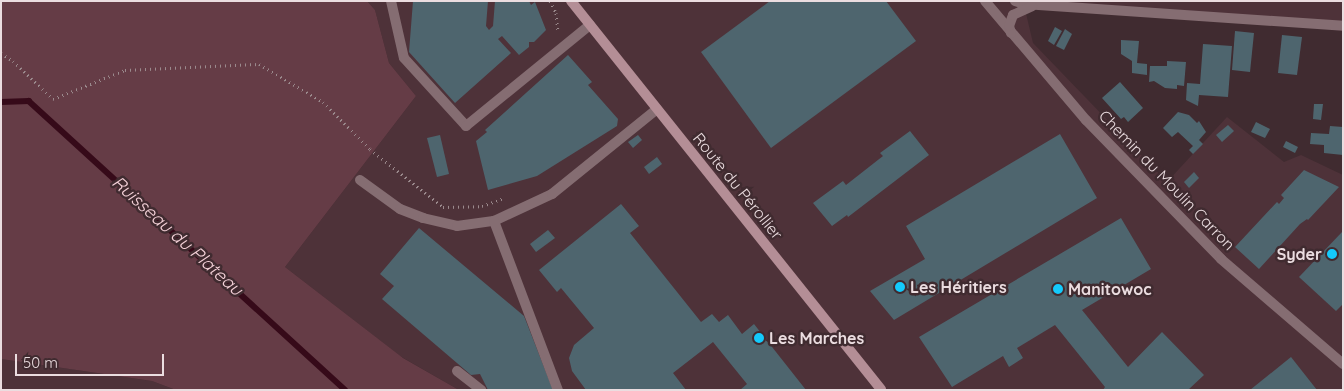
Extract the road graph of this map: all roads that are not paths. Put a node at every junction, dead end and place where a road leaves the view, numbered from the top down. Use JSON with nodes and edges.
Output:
{"nodes":[{"id":1,"x":391,"y":1,"type":"edge"},
{"id":2,"x":571,"y":1,"type":"edge"},
{"id":3,"x":985,"y":1,"type":"edge"},
{"id":4,"x":1015,"y":1,"type":"edge"},
{"id":5,"x":1036,"y":5,"type":"junction"},
{"id":6,"x":590,"y":25,"type":"junction"},
{"id":7,"x":1343,"y":26,"type":"edge"},
{"id":8,"x":1011,"y":34,"type":"junction"},
{"id":9,"x":657,"y":109,"type":"junction"},
{"id":10,"x":360,"y":180,"type":"dead end"},
{"id":11,"x":494,"y":221,"type":"junction"},
{"id":12,"x":1343,"y":364,"type":"edge"},
{"id":13,"x":457,"y":371,"type":"dead end"},
{"id":14,"x":481,"y":390,"type":"edge"},
{"id":15,"x":558,"y":390,"type":"edge"},
{"id":16,"x":882,"y":390,"type":"edge"}],
"edges":[{"from":1,"to":6,"type":"street"},
{"from":2,"to":6,"type":"main road","name":"Route du Pérollier"},
{"from":3,"to":8,"type":"street","name":"Chemin du Moulin Carron"},
{"from":4,"to":5,"type":"street"},
{"from":5,"to":7,"type":"street"},
{"from":5,"to":8,"type":"street"},
{"from":6,"to":9,"type":"main road","name":"Route du Pérollier"},
{"from":8,"to":12,"type":"street","name":"Chemin du Moulin Carron"},
{"from":9,"to":11,"type":"street"},
{"from":9,"to":16,"type":"main road","name":"Route du Pérollier"},
{"from":10,"to":11,"type":"street"},
{"from":11,"to":15,"type":"street"},
{"from":13,"to":14,"type":"street"}]}
